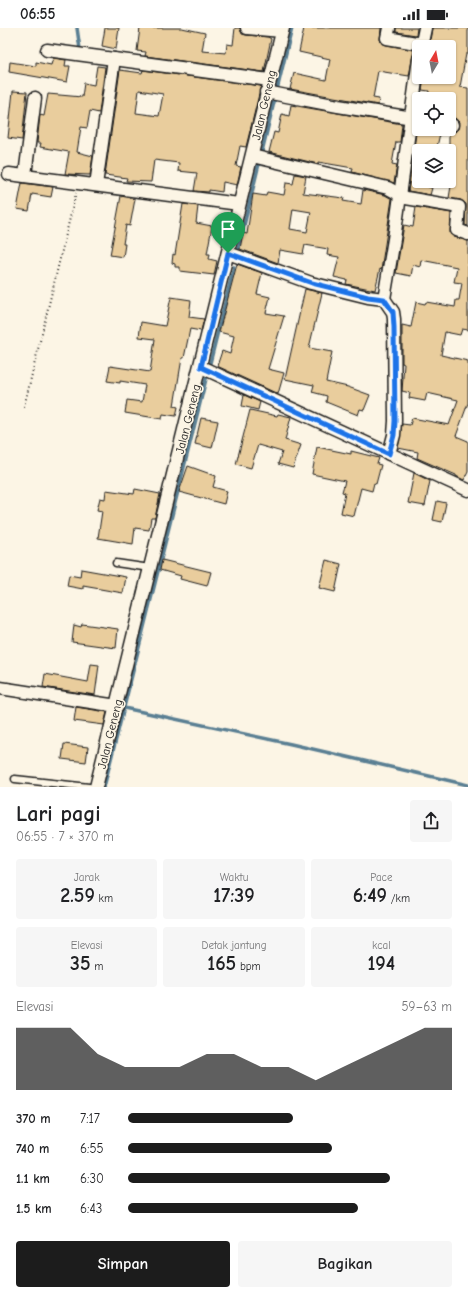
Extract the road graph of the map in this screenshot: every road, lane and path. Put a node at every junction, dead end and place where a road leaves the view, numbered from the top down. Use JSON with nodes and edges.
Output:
{"nodes":[{"id":1,"x":247,"y":28,"type":"edge"},
{"id":2,"x":425,"y":28,"type":"edge"},
{"id":3,"x":282,"y":30,"type":"edge"},
{"id":4,"x":388,"y":37,"type":"edge"},
{"id":5,"x":422,"y":40,"type":"edge"},
{"id":6,"x":412,"y":44,"type":"edge"},
{"id":7,"x":47,"y":50,"type":"dead end"},
{"id":8,"x":114,"y":59,"type":"junction"},
{"id":9,"x":273,"y":90,"type":"junction"},
{"id":10,"x":35,"y":98,"type":"dead end"},
{"id":11,"x":412,"y":117,"type":"edge"},
{"id":12,"x":412,"y":133,"type":"edge"},
{"id":13,"x":259,"y":157,"type":"junction"},
{"id":14,"x":9,"y":174,"type":"dead end"},
{"id":15,"x":24,"y":176,"type":"junction"},
{"id":16,"x":79,"y":182,"type":"junction"},
{"id":17,"x":96,"y":185,"type":"junction"},
{"id":18,"x":400,"y":194,"type":"junction"},
{"id":19,"x":239,"y":204,"type":"junction"},
{"id":20,"x":463,"y":208,"type":"edge"},
{"id":21,"x":468,"y":234,"type":"edge"},
{"id":22,"x":228,"y":253,"type":"junction"},
{"id":23,"x":384,"y":299,"type":"junction"},
{"id":24,"x":201,"y":367,"type":"junction"},
{"id":25,"x":24,"y":407,"type":"dead end"},
{"id":26,"x":389,"y":454,"type":"junction"},
{"id":27,"x":468,"y":490,"type":"edge"},
{"id":28,"x":116,"y":563,"type":"dead end"},
{"id":29,"x":151,"y":568,"type":"junction"},
{"id":30,"x":0,"y":688,"type":"edge"},
{"id":31,"x":117,"y":706,"type":"junction"},
{"id":32,"x":15,"y":780,"type":"dead end"},
{"id":33,"x":89,"y":787,"type":"edge"},
{"id":34,"x":96,"y":787,"type":"edge"}],
"edges":[{"from":1,"to":3,"type":"street"},
{"from":2,"to":5,"type":"street"},
{"from":3,"to":9,"type":"street","name":"Jalan Geneng"},
{"from":4,"to":6,"type":"street"},
{"from":7,"to":8,"type":"street"},
{"from":8,"to":9,"type":"street"},
{"from":8,"to":17,"type":"street"},
{"from":9,"to":11,"type":"street"},
{"from":9,"to":13,"type":"street","name":"Jalan Geneng"},
{"from":10,"to":15,"type":"street"},
{"from":12,"to":18,"type":"street"},
{"from":13,"to":18,"type":"street"},
{"from":13,"to":19,"type":"street","name":"Jalan Geneng"},
{"from":14,"to":15,"type":"street"},
{"from":15,"to":16,"type":"street"},
{"from":16,"to":17,"type":"street"},
{"from":16,"to":25,"type":"path"},
{"from":17,"to":19,"type":"street"},
{"from":18,"to":20,"type":"street"},
{"from":18,"to":23,"type":"street"},
{"from":19,"to":22,"type":"street","name":"Jalan Geneng"},
{"from":20,"to":21,"type":"street"},
{"from":22,"to":23,"type":"street"},
{"from":22,"to":24,"type":"street","name":"Jalan Geneng"},
{"from":23,"to":26,"type":"street"},
{"from":24,"to":26,"type":"street"},
{"from":24,"to":29,"type":"street","name":"Jalan Geneng"},
{"from":26,"to":27,"type":"street"},
{"from":28,"to":29,"type":"lane"},
{"from":29,"to":31,"type":"street","name":"Jalan Geneng"},
{"from":30,"to":31,"type":"street"},
{"from":31,"to":34,"type":"street","name":"Jalan Geneng"},
{"from":32,"to":33,"type":"lane"}]}
